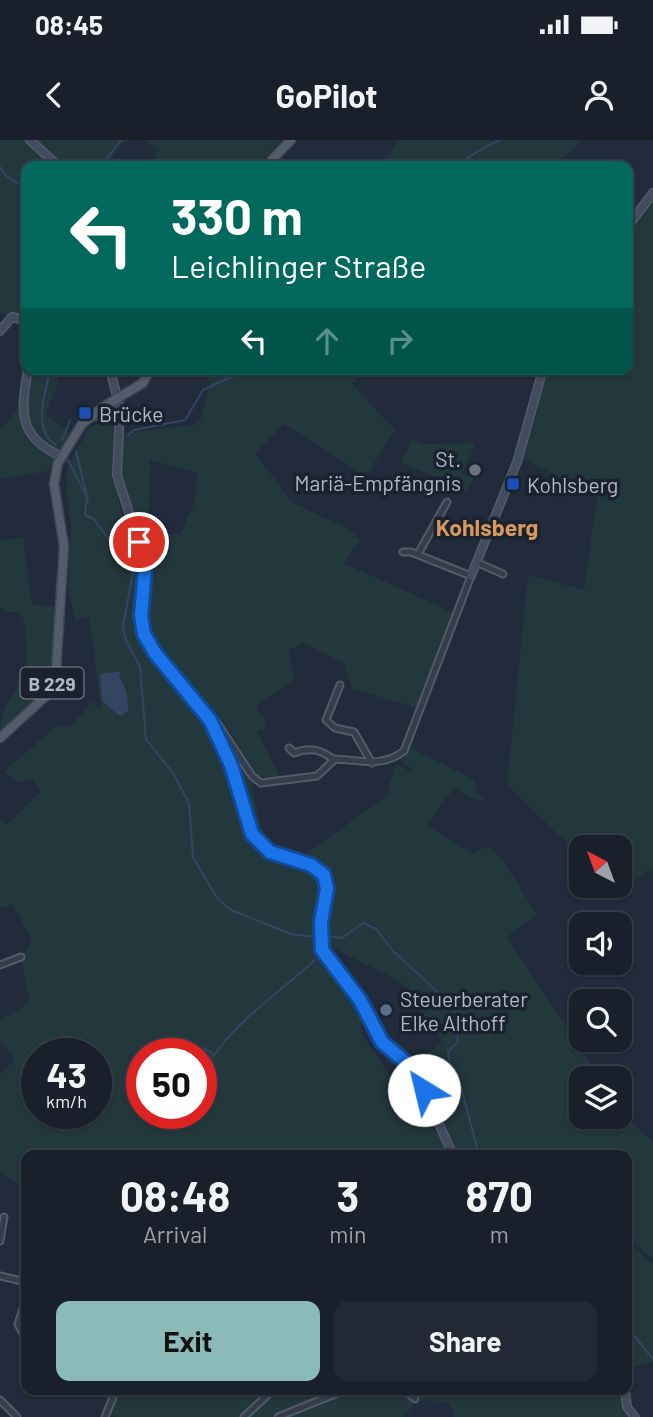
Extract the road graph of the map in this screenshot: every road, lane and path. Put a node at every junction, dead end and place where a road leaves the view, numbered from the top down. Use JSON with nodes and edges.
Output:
{"nodes":[{"id":1,"x":30,"y":140,"type":"edge"},
{"id":2,"x":291,"y":140,"type":"edge"},
{"id":3,"x":53,"y":161,"type":"edge"},
{"id":4,"x":271,"y":161,"type":"edge"},
{"id":5,"x":653,"y":192,"type":"edge"},
{"id":6,"x":633,"y":219,"type":"edge"},
{"id":7,"x":21,"y":319,"type":"edge"},
{"id":8,"x":0,"y":331,"type":"edge"},
{"id":9,"x":28,"y":375,"type":"edge"},
{"id":10,"x":111,"y":375,"type":"edge"},
{"id":11,"x":147,"y":375,"type":"edge"},
{"id":12,"x":541,"y":375,"type":"edge"},
{"id":13,"x":117,"y":398,"type":"junction"},
{"id":14,"x":91,"y":416,"type":"junction"},
{"id":15,"x":120,"y":421,"type":"junction"},
{"id":16,"x":61,"y":456,"type":"junction"},
{"id":17,"x":447,"y":502,"type":"dead end"},
{"id":18,"x":403,"y":552,"type":"dead end"},
{"id":19,"x":418,"y":554,"type":"junction"},
{"id":20,"x":476,"y":562,"type":"junction"},
{"id":21,"x":503,"y":573,"type":"dead end"},
{"id":22,"x":471,"y":576,"type":"junction"},
{"id":23,"x":340,"y":685,"type":"dead end"},
{"id":24,"x":210,"y":720,"type":"junction"},
{"id":25,"x":0,"y":738,"type":"edge"},
{"id":26,"x":289,"y":748,"type":"dead end"},
{"id":27,"x":334,"y":760,"type":"junction"},
{"id":28,"x":372,"y":763,"type":"junction"},
{"id":29,"x":21,"y":957,"type":"dead end"},
{"id":30,"x":0,"y":965,"type":"edge"},
{"id":31,"x":451,"y":1150,"type":"edge"},
{"id":32,"x":4,"y":1217,"type":"dead end"},
{"id":33,"x":0,"y":1241,"type":"edge"},
{"id":34,"x":0,"y":1276,"type":"edge"},
{"id":35,"x":21,"y":1281,"type":"edge"},
{"id":36,"x":114,"y":1395,"type":"edge"},
{"id":37,"x":268,"y":1395,"type":"edge"},
{"id":38,"x":333,"y":1395,"type":"edge"},
{"id":39,"x":411,"y":1395,"type":"edge"},
{"id":40,"x":626,"y":1395,"type":"edge"},
{"id":41,"x":415,"y":1399,"type":"dead end"},
{"id":42,"x":0,"y":1400,"type":"edge"},
{"id":43,"x":17,"y":1417,"type":"edge"},
{"id":44,"x":105,"y":1417,"type":"edge"},
{"id":45,"x":244,"y":1417,"type":"edge"},
{"id":46,"x":278,"y":1417,"type":"edge"},
{"id":47,"x":635,"y":1417,"type":"edge"}],
"edges":[{"from":1,"to":3,"type":"main road"},
{"from":2,"to":4,"type":"main road"},
{"from":5,"to":6,"type":"main road"},
{"from":7,"to":8,"type":"main road"},
{"from":9,"to":16,"type":"main road"},
{"from":10,"to":13,"type":"main road"},
{"from":11,"to":13,"type":"main road","number":"B 229"},
{"from":12,"to":20,"type":"main road"},
{"from":13,"to":14,"type":"main road","number":"B 229"},
{"from":13,"to":15,"type":"main road"},
{"from":14,"to":15,"type":"main road"},
{"from":14,"to":16,"type":"main road","number":"B 229"},
{"from":15,"to":24,"type":"main road"},
{"from":16,"to":25,"type":"main road","number":"B 229"},
{"from":17,"to":19,"type":"street"},
{"from":18,"to":19,"type":"street"},
{"from":19,"to":22,"type":"street"},
{"from":20,"to":21,"type":"street"},
{"from":20,"to":22,"type":"main road"},
{"from":22,"to":28,"type":"street"},
{"from":23,"to":28,"type":"street"},
{"from":24,"to":27,"type":"street"},
{"from":24,"to":31,"type":"main road"},
{"from":26,"to":27,"type":"street"},
{"from":27,"to":28,"type":"street"},
{"from":29,"to":30,"type":"street"},
{"from":32,"to":33,"type":"street"},
{"from":34,"to":35,"type":"street"},
{"from":36,"to":44,"type":"street"},
{"from":37,"to":45,"type":"street"},
{"from":38,"to":46,"type":"street"},
{"from":39,"to":41,"type":"street"},
{"from":40,"to":47,"type":"main road"},
{"from":42,"to":43,"type":"street"}]}
